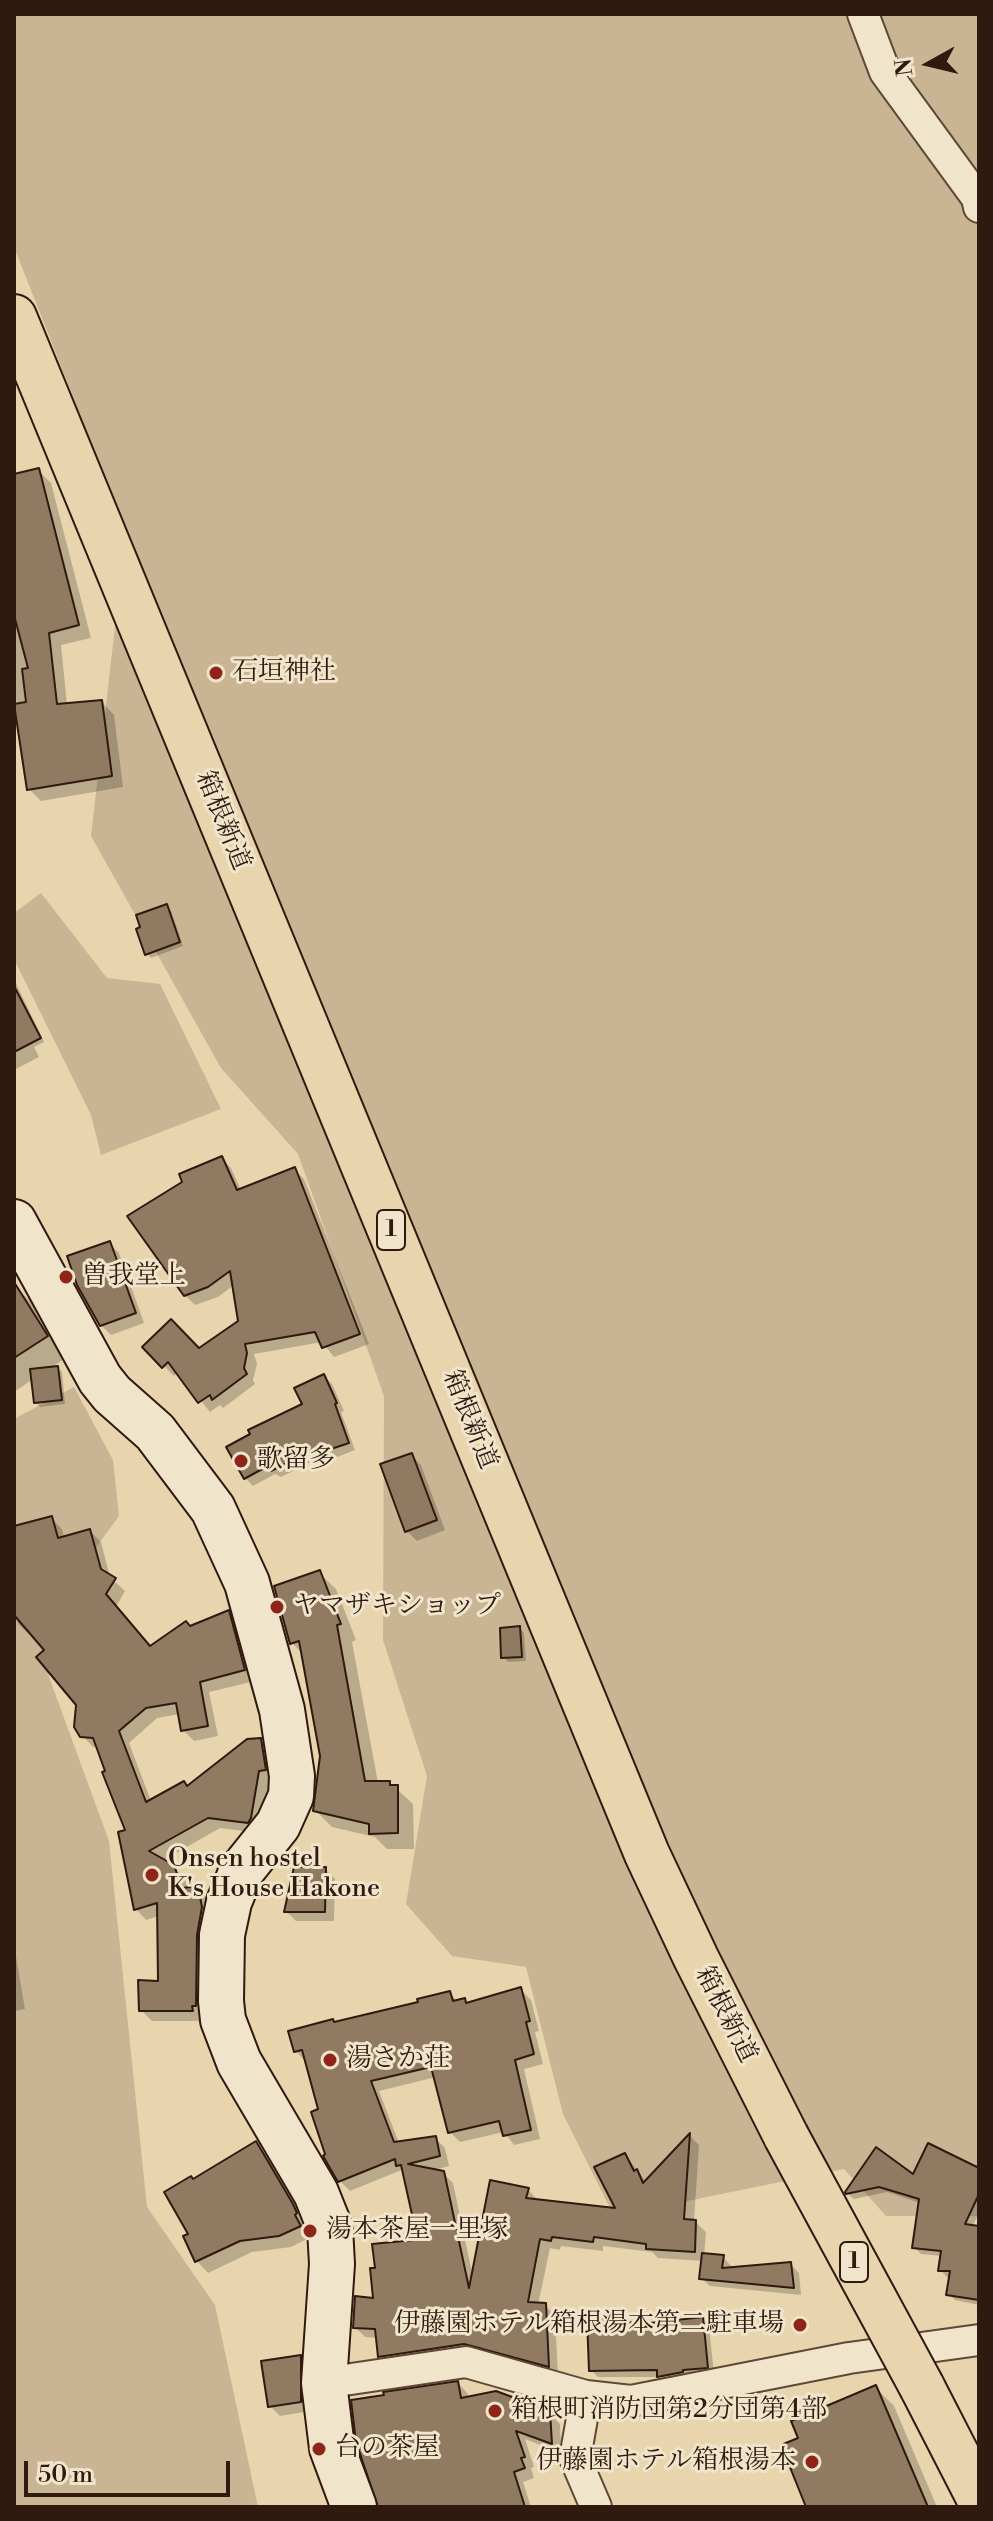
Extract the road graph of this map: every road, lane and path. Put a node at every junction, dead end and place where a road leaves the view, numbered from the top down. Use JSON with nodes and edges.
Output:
{"nodes":[{"id":1,"x":863,"y":14,"type":"edge"},
{"id":2,"x":979,"y":207,"type":"edge"},
{"id":3,"x":14,"y":317,"type":"edge"},
{"id":4,"x":14,"y":1222,"type":"edge"},
{"id":5,"x":979,"y":2340,"type":"edge"},
{"id":6,"x":324,"y":2383,"type":"junction"},
{"id":7,"x":586,"y":2396,"type":"junction"},
{"id":8,"x":979,"y":2498,"type":"edge"},
{"id":9,"x":354,"y":2507,"type":"edge"},
{"id":10,"x":596,"y":2507,"type":"edge"}],
"edges":[{"from":1,"to":2,"type":"street"},
{"from":3,"to":8,"type":"highway","name":"箱根新道","number":"1","bridge":true},
{"from":4,"to":6,"type":"main road"},
{"from":5,"to":7,"type":"street"},
{"from":6,"to":7,"type":"street"},
{"from":6,"to":9,"type":"main road"},
{"from":7,"to":10,"type":"street"}]}
